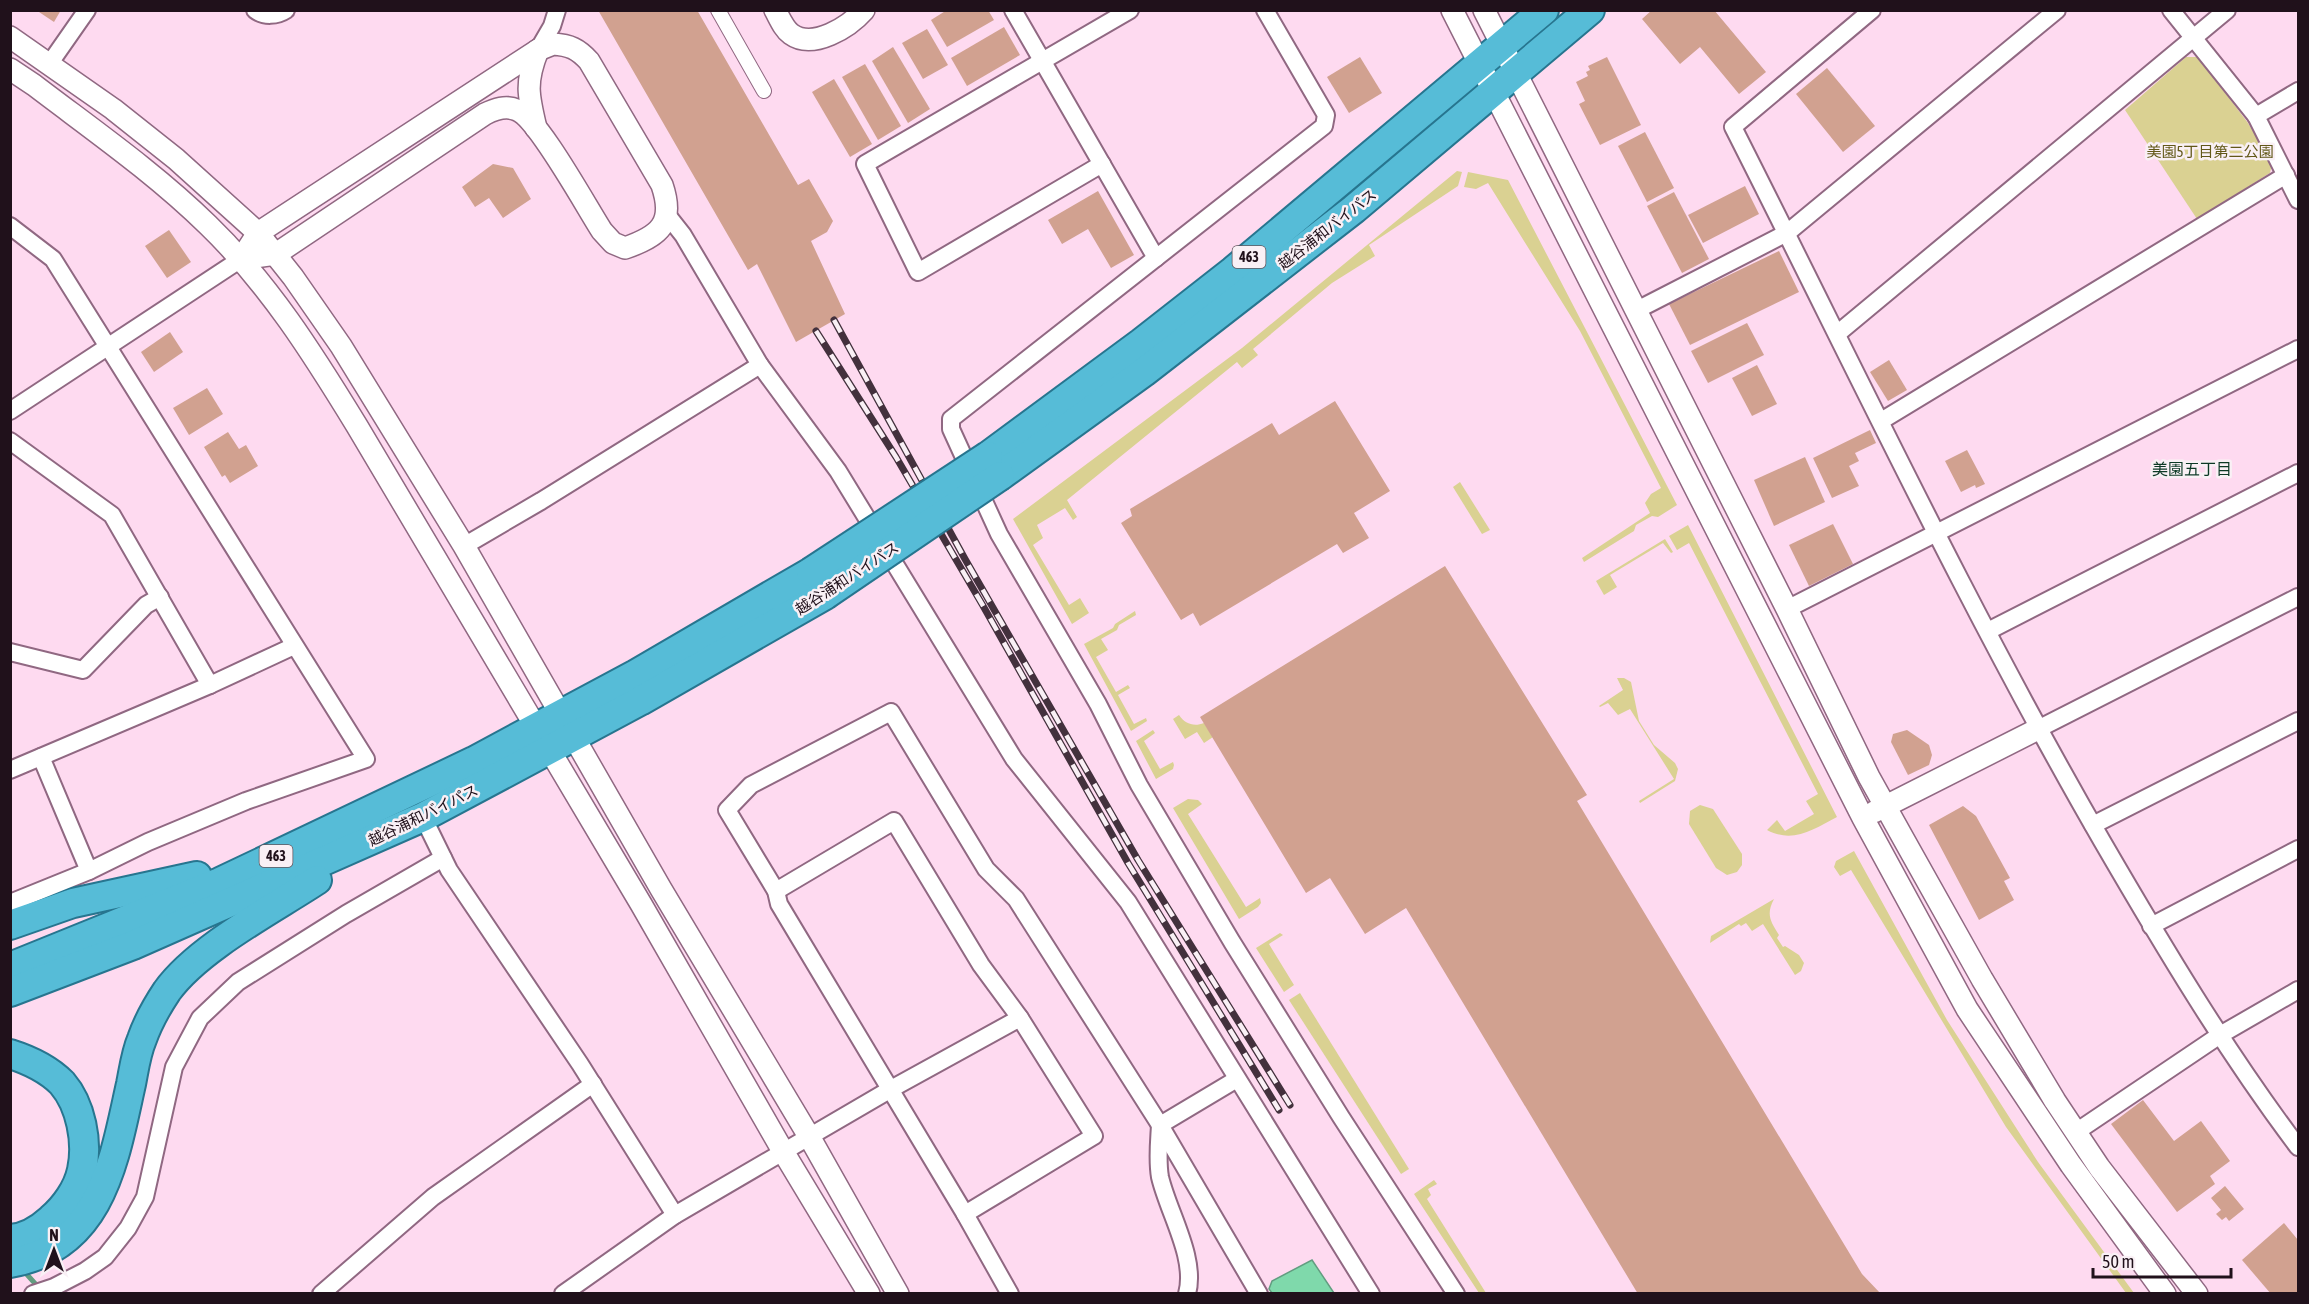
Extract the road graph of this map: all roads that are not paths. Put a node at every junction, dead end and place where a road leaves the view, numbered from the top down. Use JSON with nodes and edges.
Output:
{"nodes":[{"id":1,"x":87,"y":10,"type":"edge"},
{"id":2,"x":255,"y":10,"type":"edge"},
{"id":3,"x":286,"y":10,"type":"edge"},
{"id":4,"x":556,"y":10,"type":"edge"},
{"id":5,"x":718,"y":10,"type":"edge"},
{"id":6,"x":775,"y":10,"type":"edge"},
{"id":7,"x":864,"y":10,"type":"edge"},
{"id":8,"x":1013,"y":10,"type":"edge"},
{"id":9,"x":1130,"y":10,"type":"edge"},
{"id":10,"x":1265,"y":10,"type":"edge"},
{"id":11,"x":1452,"y":10,"type":"edge"},
{"id":12,"x":1484,"y":10,"type":"edge"},
{"id":13,"x":1544,"y":10,"type":"edge"},
{"id":14,"x":1590,"y":10,"type":"edge"},
{"id":15,"x":1872,"y":10,"type":"edge"},
{"id":16,"x":2057,"y":10,"type":"edge"},
{"id":17,"x":2170,"y":10,"type":"edge"},
{"id":18,"x":2227,"y":10,"type":"edge"},
{"id":19,"x":10,"y":38,"type":"edge"},
{"id":20,"x":2193,"y":38,"type":"junction"},
{"id":21,"x":1501,"y":47,"type":"junction"},
{"id":22,"x":538,"y":50,"type":"junction"},
{"id":23,"x":1042,"y":61,"type":"junction"},
{"id":24,"x":50,"y":63,"type":"junction"},
{"id":25,"x":1479,"y":65,"type":"junction"},
{"id":26,"x":10,"y":69,"type":"edge"},
{"id":27,"x":1515,"y":74,"type":"junction"},
{"id":28,"x":764,"y":91,"type":"dead end"},
{"id":29,"x":2298,"y":91,"type":"edge"},
{"id":30,"x":1493,"y":92,"type":"junction"},
{"id":31,"x":2256,"y":116,"type":"junction"},
{"id":32,"x":536,"y":128,"type":"junction"},
{"id":33,"x":1102,"y":164,"type":"junction"},
{"id":34,"x":2286,"y":175,"type":"junction"},
{"id":35,"x":2298,"y":200,"type":"edge"},
{"id":36,"x":668,"y":216,"type":"junction"},
{"id":37,"x":258,"y":233,"type":"junction"},
{"id":38,"x":1787,"y":233,"type":"junction"},
{"id":39,"x":15,"y":235,"type":"edge"},
{"id":40,"x":276,"y":254,"type":"junction"},
{"id":41,"x":1156,"y":258,"type":"junction"},
{"id":42,"x":241,"y":259,"type":"junction"},
{"id":43,"x":1635,"y":311,"type":"junction"},
{"id":44,"x":1837,"y":334,"type":"junction"},
{"id":45,"x":109,"y":347,"type":"junction"},
{"id":46,"x":2298,"y":349,"type":"edge"},
{"id":47,"x":760,"y":365,"type":"junction"},
{"id":48,"x":10,"y":411,"type":"edge"},
{"id":49,"x":1881,"y":421,"type":"junction"},
{"id":50,"x":10,"y":441,"type":"edge"},
{"id":51,"x":994,"y":466,"type":"junction"},
{"id":52,"x":2298,"y":473,"type":"edge"},
{"id":53,"x":1938,"y":534,"type":"junction"},
{"id":54,"x":464,"y":546,"type":"junction"},
{"id":55,"x":160,"y":597,"type":"junction"},
{"id":56,"x":2298,"y":597,"type":"edge"},
{"id":57,"x":1787,"y":609,"type":"junction"},
{"id":58,"x":1988,"y":631,"type":"junction"},
{"id":59,"x":294,"y":646,"type":"junction"},
{"id":60,"x":10,"y":652,"type":"edge"},
{"id":61,"x":210,"y":685,"type":"junction"},
{"id":62,"x":2298,"y":721,"type":"edge"},
{"id":63,"x":568,"y":725,"type":"junction"},
{"id":64,"x":2038,"y":729,"type":"junction"},
{"id":65,"x":542,"y":739,"type":"junction"},
{"id":66,"x":41,"y":757,"type":"junction"},
{"id":67,"x":10,"y":770,"type":"edge"},
{"id":68,"x":1885,"y":807,"type":"junction"},
{"id":69,"x":423,"y":817,"type":"junction"},
{"id":70,"x":1863,"y":818,"type":"junction"},
{"id":71,"x":346,"y":823,"type":"junction"},
{"id":72,"x":2093,"y":825,"type":"junction"},
{"id":73,"x":392,"y":831,"type":"junction"},
{"id":74,"x":2298,"y":849,"type":"edge"},
{"id":75,"x":443,"y":858,"type":"junction"},
{"id":76,"x":89,"y":871,"type":"junction"},
{"id":77,"x":776,"y":891,"type":"junction"},
{"id":78,"x":10,"y":903,"type":"edge"},
{"id":79,"x":10,"y":925,"type":"edge"},
{"id":80,"x":2151,"y":926,"type":"junction"},
{"id":81,"x":10,"y":967,"type":"edge"},
{"id":82,"x":2298,"y":990,"type":"edge"},
{"id":83,"x":10,"y":992,"type":"edge"},
{"id":84,"x":1020,"y":1017,"type":"junction"},
{"id":85,"x":2220,"y":1035,"type":"junction"},
{"id":86,"x":10,"y":1054,"type":"edge"},
{"id":87,"x":1237,"y":1079,"type":"junction"},
{"id":88,"x":593,"y":1084,"type":"junction"},
{"id":89,"x":891,"y":1089,"type":"junction"},
{"id":90,"x":1160,"y":1125,"type":"junction"},
{"id":91,"x":2076,"y":1132,"type":"junction"},
{"id":92,"x":810,"y":1138,"type":"junction"},
{"id":93,"x":2298,"y":1146,"type":"edge"},
{"id":94,"x":784,"y":1153,"type":"junction"},
{"id":95,"x":965,"y":1214,"type":"junction"},
{"id":96,"x":675,"y":1215,"type":"junction"},
{"id":97,"x":10,"y":1239,"type":"edge"},
{"id":98,"x":10,"y":1263,"type":"edge"},
{"id":99,"x":33,"y":1293,"type":"edge"},
{"id":100,"x":321,"y":1293,"type":"edge"},
{"id":101,"x":563,"y":1293,"type":"edge"},
{"id":102,"x":869,"y":1293,"type":"edge"},
{"id":103,"x":898,"y":1293,"type":"edge"},
{"id":104,"x":1010,"y":1293,"type":"edge"},
{"id":105,"x":1187,"y":1293,"type":"edge"},
{"id":106,"x":1259,"y":1293,"type":"edge"},
{"id":107,"x":1371,"y":1293,"type":"edge"},
{"id":108,"x":1456,"y":1293,"type":"edge"},
{"id":109,"x":2165,"y":1293,"type":"edge"},
{"id":110,"x":2197,"y":1293,"type":"edge"}],
"edges":[{"from":1,"to":24,"type":"street"},
{"from":2,"to":3,"type":"street"},
{"from":4,"to":22,"type":"street"},
{"from":5,"to":28,"type":"street"},
{"from":6,"to":7,"type":"street"},
{"from":8,"to":23,"type":"street"},
{"from":9,"to":23,"type":"street"},
{"from":10,"to":41,"type":"street"},
{"from":11,"to":25,"type":"street"},
{"from":12,"to":21,"type":"street"},
{"from":13,"to":21,"type":"highway","name":"越谷浦和バイパス","number":"463"},
{"from":14,"to":27,"type":"highway","name":"越谷浦和バイパス","number":"463"},
{"from":15,"to":38,"type":"street"},
{"from":16,"to":38,"type":"street"},
{"from":17,"to":20,"type":"street"},
{"from":18,"to":20,"type":"street"},
{"from":19,"to":24,"type":"street"},
{"from":20,"to":31,"type":"street"},
{"from":20,"to":44,"type":"street"},
{"from":21,"to":25,"type":"highway","name":"越谷浦和バイパス","number":"463"},
{"from":21,"to":27,"type":"street"},
{"from":22,"to":32,"type":"street"},
{"from":22,"to":36,"type":"street"},
{"from":22,"to":37,"type":"street"},
{"from":23,"to":33,"type":"street"},
{"from":23,"to":33,"type":"street"},
{"from":24,"to":37,"type":"street"},
{"from":25,"to":30,"type":"street"},
{"from":25,"to":51,"type":"highway","name":"越谷浦和バイパス","number":"463"},
{"from":26,"to":42,"type":"street"},
{"from":27,"to":30,"type":"highway","name":"越谷浦和バイパス","number":"463"},
{"from":27,"to":43,"type":"street"},
{"from":29,"to":31,"type":"street"},
{"from":30,"to":51,"type":"highway","name":"越谷浦和バイパス","number":"463"},
{"from":30,"to":70,"type":"street"},
{"from":31,"to":34,"type":"street"},
{"from":32,"to":36,"type":"street"},
{"from":32,"to":40,"type":"street"},
{"from":33,"to":41,"type":"street"},
{"from":34,"to":35,"type":"street"},
{"from":34,"to":49,"type":"street"},
{"from":36,"to":47,"type":"street"},
{"from":37,"to":40,"type":"street"},
{"from":37,"to":42,"type":"street"},
{"from":38,"to":43,"type":"street"},
{"from":38,"to":44,"type":"street"},
{"from":39,"to":45,"type":"street"},
{"from":40,"to":42,"type":"street"},
{"from":40,"to":54,"type":"street"},
{"from":41,"to":108,"type":"street"},
{"from":42,"to":45,"type":"street"},
{"from":42,"to":65,"type":"street"},
{"from":43,"to":57,"type":"street"},
{"from":44,"to":49,"type":"street"},
{"from":45,"to":48,"type":"street"},
{"from":45,"to":59,"type":"street"},
{"from":46,"to":53,"type":"street"},
{"from":47,"to":54,"type":"street"},
{"from":47,"to":87,"type":"street"},
{"from":49,"to":53,"type":"street"},
{"from":50,"to":55,"type":"street"},
{"from":51,"to":63,"type":"highway","name":"越谷浦和バイパス","number":"463","bridge":true},
{"from":52,"to":58,"type":"street"},
{"from":53,"to":57,"type":"street"},
{"from":53,"to":58,"type":"street"},
{"from":54,"to":63,"type":"street"},
{"from":55,"to":60,"type":"street"},
{"from":55,"to":61,"type":"street"},
{"from":56,"to":64,"type":"street"},
{"from":57,"to":68,"type":"street"},
{"from":58,"to":64,"type":"street"},
{"from":59,"to":61,"type":"street"},
{"from":59,"to":76,"type":"street"},
{"from":61,"to":66,"type":"street"},
{"from":62,"to":72,"type":"street"},
{"from":63,"to":65,"type":"highway","name":"越谷浦和バイパス","number":"463"},
{"from":63,"to":92,"type":"street"},
{"from":64,"to":68,"type":"street"},
{"from":64,"to":72,"type":"street"},
{"from":65,"to":69,"type":"highway","name":"越谷浦和バイパス","number":"463"},
{"from":65,"to":71,"type":"highway","name":"越谷浦和バイパス","number":"463"},
{"from":65,"to":94,"type":"street"},
{"from":66,"to":67,"type":"street"},
{"from":66,"to":76,"type":"street"},
{"from":68,"to":70,"type":"street"},
{"from":68,"to":91,"type":"street"},
{"from":69,"to":73,"type":"highway","name":"越谷浦和バイパス","number":"463"},
{"from":69,"to":75,"type":"street"},
{"from":70,"to":109,"type":"street"},
{"from":71,"to":79,"type":"highway","number":"463"},
{"from":71,"to":81,"type":"highway","name":"越谷浦和バイパス","number":"463"},
{"from":72,"to":80,"type":"street"},
{"from":73,"to":83,"type":"highway","name":"越谷浦和バイパス","number":"463"},
{"from":73,"to":98,"type":"highway"},
{"from":74,"to":80,"type":"street"},
{"from":75,"to":88,"type":"street"},
{"from":75,"to":99,"type":"street"},
{"from":76,"to":78,"type":"street"},
{"from":77,"to":84,"type":"street"},
{"from":77,"to":89,"type":"street"},
{"from":77,"to":90,"type":"street"},
{"from":80,"to":85,"type":"street"},
{"from":82,"to":85,"type":"street"},
{"from":84,"to":89,"type":"street"},
{"from":84,"to":95,"type":"street"},
{"from":85,"to":91,"type":"street"},
{"from":85,"to":93,"type":"street"},
{"from":86,"to":97,"type":"highway"},
{"from":87,"to":90,"type":"street"},
{"from":87,"to":107,"type":"street"},
{"from":88,"to":96,"type":"street"},
{"from":88,"to":100,"type":"street"},
{"from":89,"to":92,"type":"street"},
{"from":89,"to":95,"type":"street"},
{"from":90,"to":105,"type":"street"},
{"from":90,"to":106,"type":"street"},
{"from":91,"to":110,"type":"street"},
{"from":92,"to":94,"type":"street"},
{"from":92,"to":103,"type":"street"},
{"from":94,"to":96,"type":"street"},
{"from":94,"to":102,"type":"street"},
{"from":95,"to":104,"type":"street"},
{"from":96,"to":101,"type":"street"}]}
